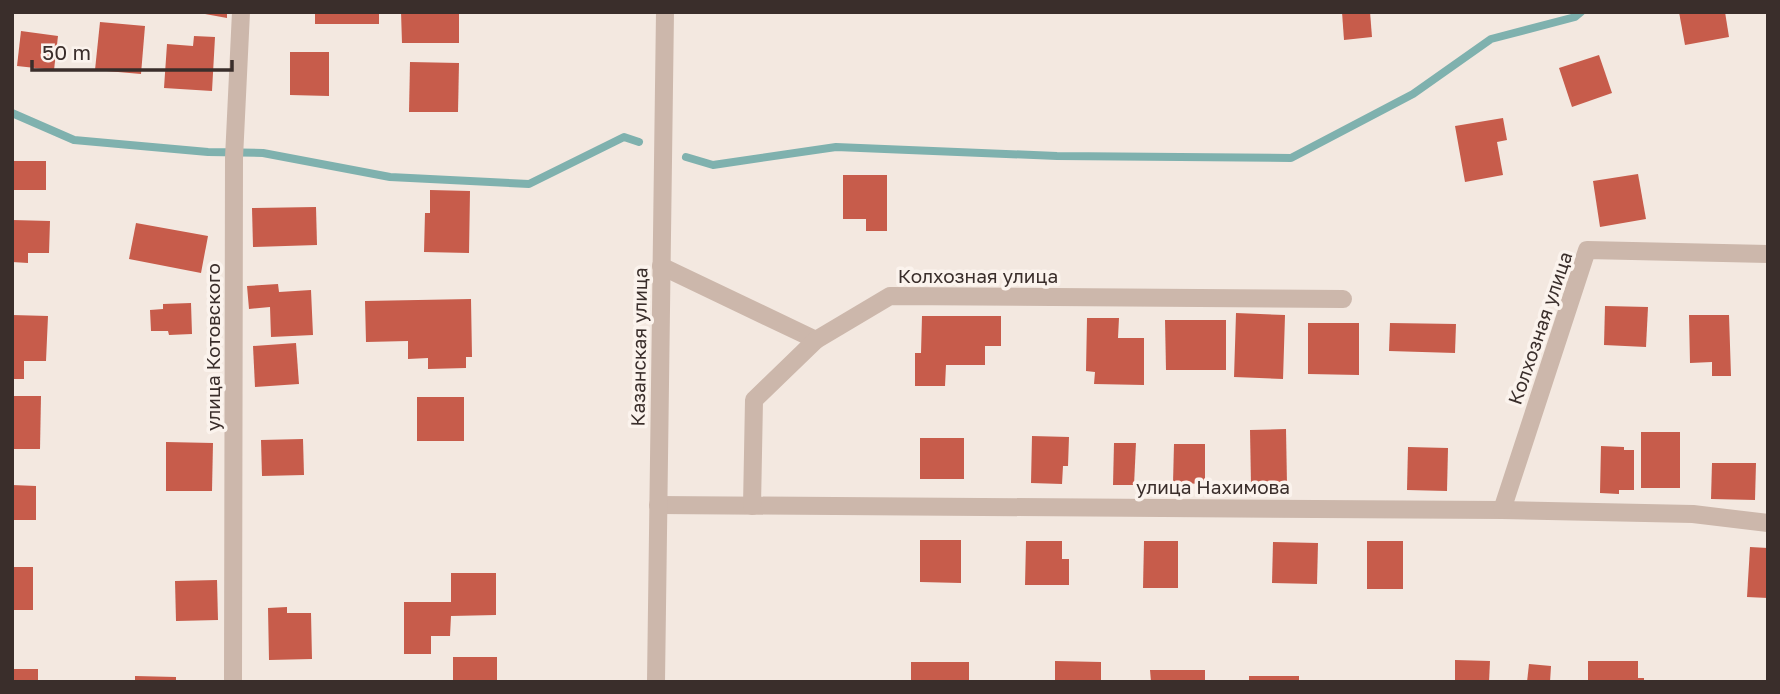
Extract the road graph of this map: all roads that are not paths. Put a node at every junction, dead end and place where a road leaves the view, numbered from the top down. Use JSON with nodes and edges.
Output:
{"nodes":[{"id":1,"x":241,"y":12,"type":"edge"},
{"id":2,"x":665,"y":12,"type":"edge"},
{"id":3,"x":1768,"y":254,"type":"edge"},
{"id":4,"x":661,"y":266,"type":"junction"},
{"id":5,"x":1343,"y":299,"type":"dead end"},
{"id":6,"x":816,"y":340,"type":"junction"},
{"id":7,"x":658,"y":505,"type":"junction"},
{"id":8,"x":752,"y":506,"type":"junction"},
{"id":9,"x":1502,"y":510,"type":"junction"},
{"id":10,"x":1768,"y":523,"type":"edge"},
{"id":11,"x":233,"y":682,"type":"edge"},
{"id":12,"x":656,"y":682,"type":"edge"}],
"edges":[{"from":1,"to":11,"type":"street","name":"улица Котовского"},
{"from":2,"to":4,"type":"street","name":"Казанская улица"},
{"from":3,"to":9,"type":"street","name":"Колхозная улица"},
{"from":4,"to":6,"type":"street"},
{"from":4,"to":7,"type":"street","name":"Казанская улица"},
{"from":5,"to":6,"type":"street","name":"Колхозная улица"},
{"from":6,"to":8,"type":"street","name":"Колхозная улица"},
{"from":7,"to":8,"type":"street","name":"улица Нахимова"},
{"from":7,"to":12,"type":"street","name":"Казанская улица"},
{"from":8,"to":9,"type":"street","name":"улица Нахимова"},
{"from":9,"to":10,"type":"street","name":"улица Нахимова"}]}
